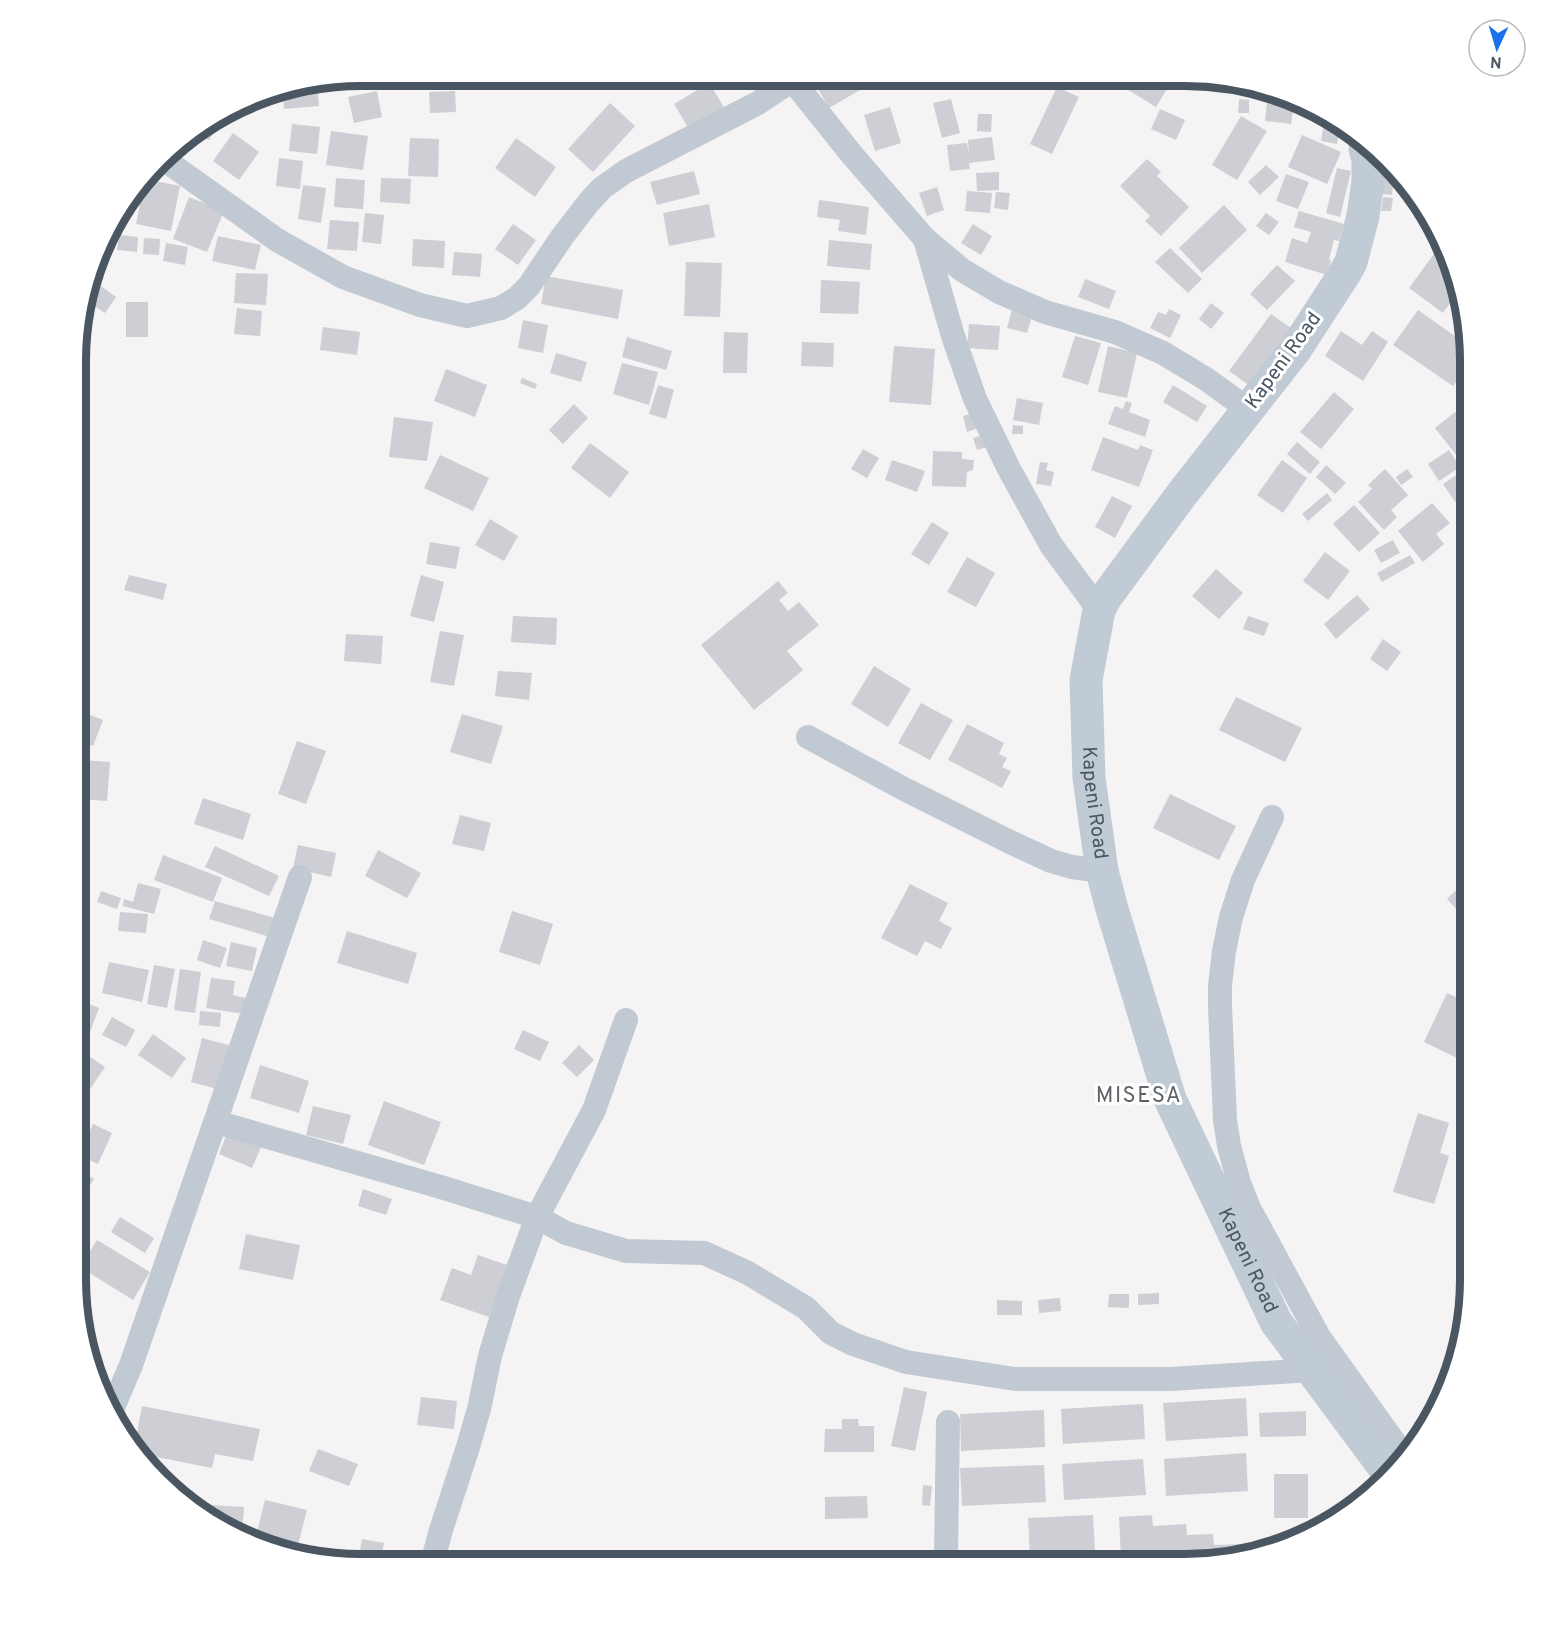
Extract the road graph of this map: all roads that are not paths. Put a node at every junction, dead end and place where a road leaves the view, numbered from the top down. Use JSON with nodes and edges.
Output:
{"nodes":[{"id":1,"x":781,"y":86,"type":"edge"},
{"id":2,"x":796,"y":86,"type":"edge"},
{"id":3,"x":1370,"y":158,"type":"edge"},
{"id":4,"x":169,"y":163,"type":"edge"},
{"id":5,"x":925,"y":238,"type":"junction"},
{"id":6,"x":1249,"y":410,"type":"junction"},
{"id":7,"x":1099,"y":610,"type":"junction"},
{"id":8,"x":808,"y":737,"type":"dead end"},
{"id":9,"x":1272,"y":817,"type":"dead end"},
{"id":10,"x":1102,"y":871,"type":"junction"},
{"id":11,"x":300,"y":877,"type":"dead end"},
{"id":12,"x":626,"y":1020,"type":"dead end"},
{"id":13,"x":216,"y":1122,"type":"junction"},
{"id":14,"x":537,"y":1217,"type":"junction"},
{"id":15,"x":1312,"y":1370,"type":"junction"},
{"id":16,"x":115,"y":1402,"type":"edge"},
{"id":17,"x":948,"y":1422,"type":"dead end"},
{"id":18,"x":1400,"y":1450,"type":"edge"},
{"id":19,"x":1384,"y":1467,"type":"edge"},
{"id":20,"x":434,"y":1554,"type":"edge"},
{"id":21,"x":946,"y":1554,"type":"edge"}],
"edges":[{"from":1,"to":4,"type":"street"},
{"from":2,"to":5,"type":"street"},
{"from":3,"to":6,"type":"main road","name":"Kapeni Road"},
{"from":5,"to":6,"type":"street"},
{"from":5,"to":7,"type":"street"},
{"from":6,"to":7,"type":"main road","name":"Kapeni Road"},
{"from":7,"to":10,"type":"main road","name":"Kapeni Road"},
{"from":8,"to":10,"type":"street"},
{"from":9,"to":18,"type":"street"},
{"from":10,"to":15,"type":"main road","name":"Kapeni Road"},
{"from":11,"to":13,"type":"street"},
{"from":12,"to":14,"type":"street"},
{"from":13,"to":14,"type":"street"},
{"from":13,"to":16,"type":"street"},
{"from":14,"to":15,"type":"street"},
{"from":14,"to":20,"type":"street"},
{"from":15,"to":19,"type":"main road","name":"Kapeni Road"},
{"from":17,"to":21,"type":"street"}]}
